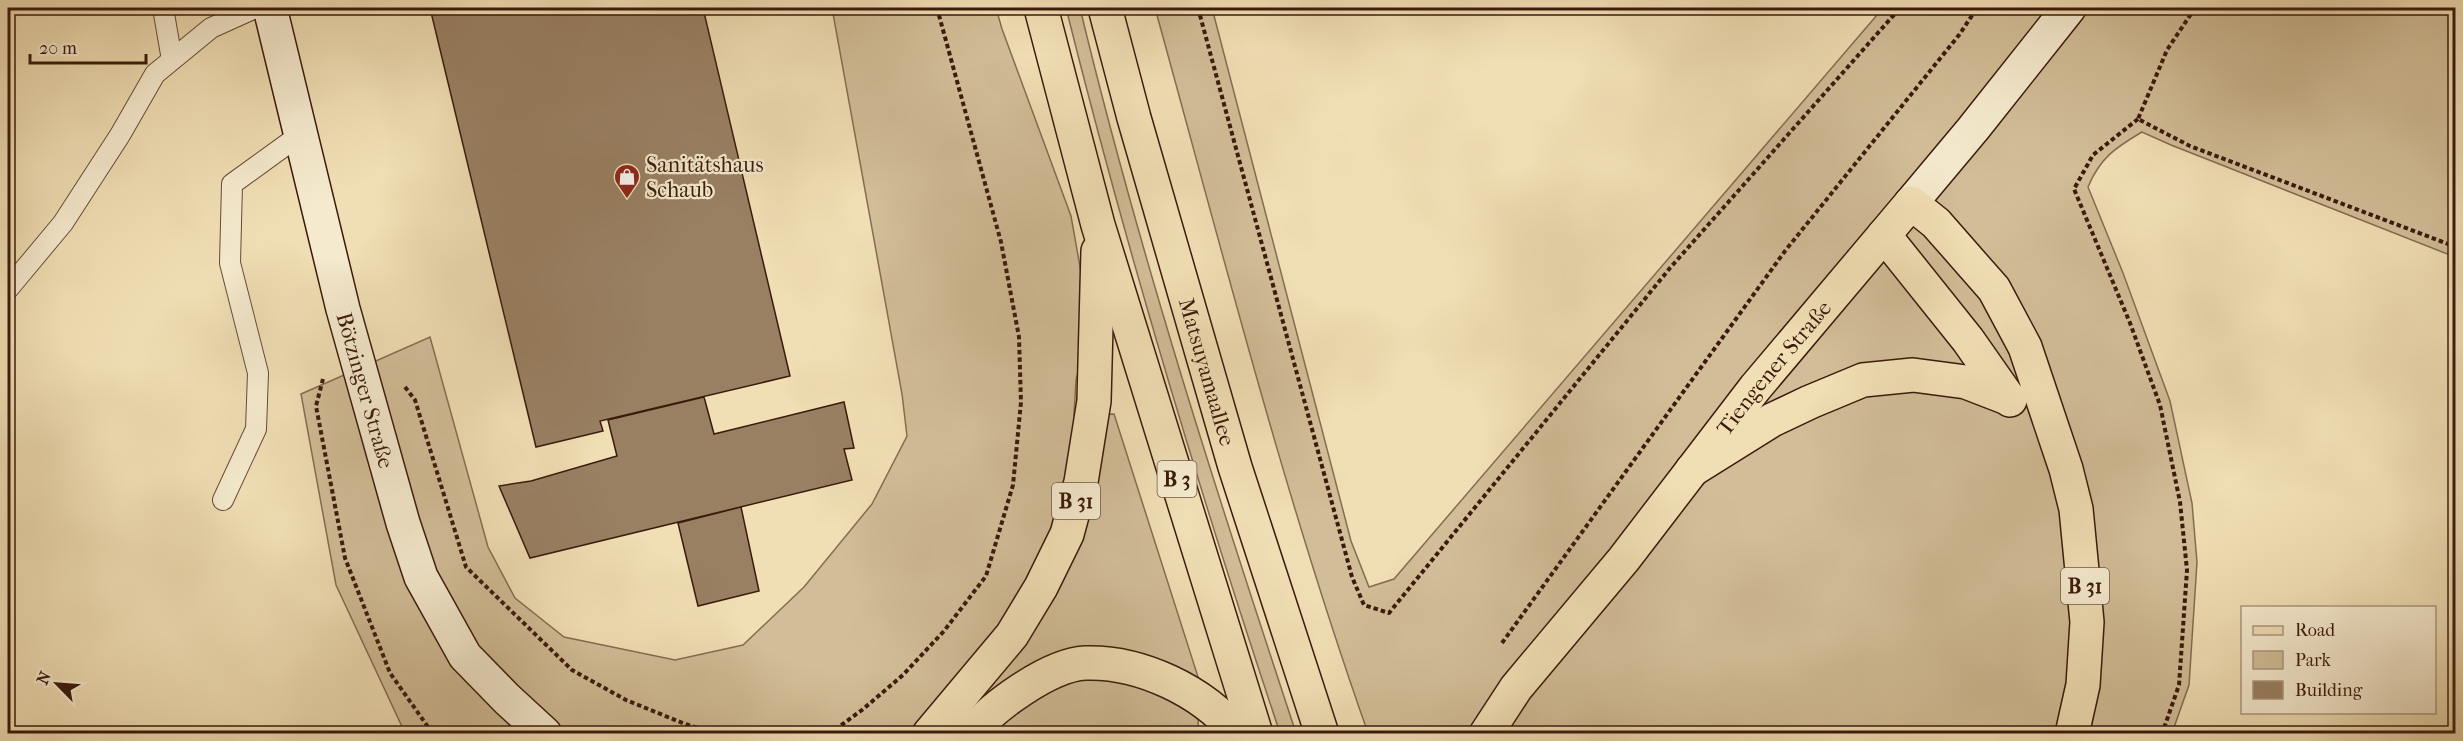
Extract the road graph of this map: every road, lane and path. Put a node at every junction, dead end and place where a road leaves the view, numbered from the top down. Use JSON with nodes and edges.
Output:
{"nodes":[{"id":1,"x":163,"y":8,"type":"edge"},
{"id":2,"x":255,"y":8,"type":"edge"},
{"id":3,"x":270,"y":8,"type":"edge"},
{"id":4,"x":937,"y":8,"type":"edge"},
{"id":5,"x":1041,"y":8,"type":"edge"},
{"id":6,"x":1105,"y":8,"type":"edge"},
{"id":7,"x":1198,"y":8,"type":"edge"},
{"id":8,"x":1900,"y":8,"type":"edge"},
{"id":9,"x":1977,"y":8,"type":"edge"},
{"id":10,"x":2069,"y":8,"type":"edge"},
{"id":11,"x":2195,"y":8,"type":"edge"},
{"id":12,"x":172,"y":60,"type":"junction"},
{"id":13,"x":2138,"y":119,"type":"junction"},
{"id":14,"x":301,"y":134,"type":"junction"},
{"id":15,"x":1911,"y":203,"type":"junction"},
{"id":16,"x":1098,"y":225,"type":"junction"},
{"id":17,"x":1884,"y":235,"type":"junction"},
{"id":18,"x":2456,"y":247,"type":"edge"},
{"id":19,"x":8,"y":288,"type":"edge"},
{"id":20,"x":325,"y":373,"type":"dead end"},
{"id":21,"x":401,"y":382,"type":"dead end"},
{"id":22,"x":2010,"y":399,"type":"junction"},
{"id":23,"x":2055,"y":441,"type":"junction"},
{"id":24,"x":1692,"y":470,"type":"junction"},
{"id":25,"x":223,"y":500,"type":"dead end"},
{"id":26,"x":1501,"y":645,"type":"dead end"},
{"id":27,"x":433,"y":734,"type":"edge"},
{"id":28,"x":544,"y":734,"type":"edge"},
{"id":29,"x":718,"y":734,"type":"edge"},
{"id":30,"x":829,"y":734,"type":"edge"},
{"id":31,"x":928,"y":734,"type":"edge"},
{"id":32,"x":970,"y":734,"type":"edge"},
{"id":33,"x":1238,"y":734,"type":"edge"},
{"id":34,"x":1256,"y":734,"type":"edge"},
{"id":35,"x":1322,"y":734,"type":"edge"},
{"id":36,"x":1486,"y":734,"type":"edge"},
{"id":37,"x":2072,"y":734,"type":"edge"},
{"id":38,"x":2162,"y":734,"type":"edge"}],
"edges":[{"from":1,"to":12,"type":"lane"},
{"from":2,"to":12,"type":"lane"},
{"from":3,"to":14,"type":"street","name":"Bötzinger Straße"},
{"from":4,"to":30,"type":"path"},
{"from":5,"to":16,"type":"main road","number":"B 3"},
{"from":6,"to":35,"type":"main road","name":"Matsuyamaallee"},
{"from":7,"to":8,"type":"path"},
{"from":9,"to":26,"type":"path"},
{"from":10,"to":15,"type":"street","name":"Tiengener Straße"},
{"from":11,"to":13,"type":"path"},
{"from":12,"to":19,"type":"lane"},
{"from":13,"to":18,"type":"path"},
{"from":13,"to":38,"type":"path"},
{"from":14,"to":25,"type":"lane"},
{"from":14,"to":28,"type":"street","name":"Bötzinger Straße"},
{"from":15,"to":17,"type":"main road","name":"Tiengener Straße"},
{"from":15,"to":23,"type":"main road"},
{"from":16,"to":31,"type":"main road","number":"B 31"},
{"from":16,"to":34,"type":"main road","number":"B 3"},
{"from":17,"to":22,"type":"main road"},
{"from":17,"to":24,"type":"main road","name":"Tiengener Straße"},
{"from":20,"to":27,"type":"path"},
{"from":21,"to":29,"type":"path"},
{"from":22,"to":23,"type":"main road","number":"B 31"},
{"from":22,"to":24,"type":"main road","number":"B 31"},
{"from":23,"to":37,"type":"main road","number":"B 31"},
{"from":24,"to":36,"type":"main road","name":"Tiengener Straße","number":"B 31"},
{"from":32,"to":33,"type":"main road"}]}
